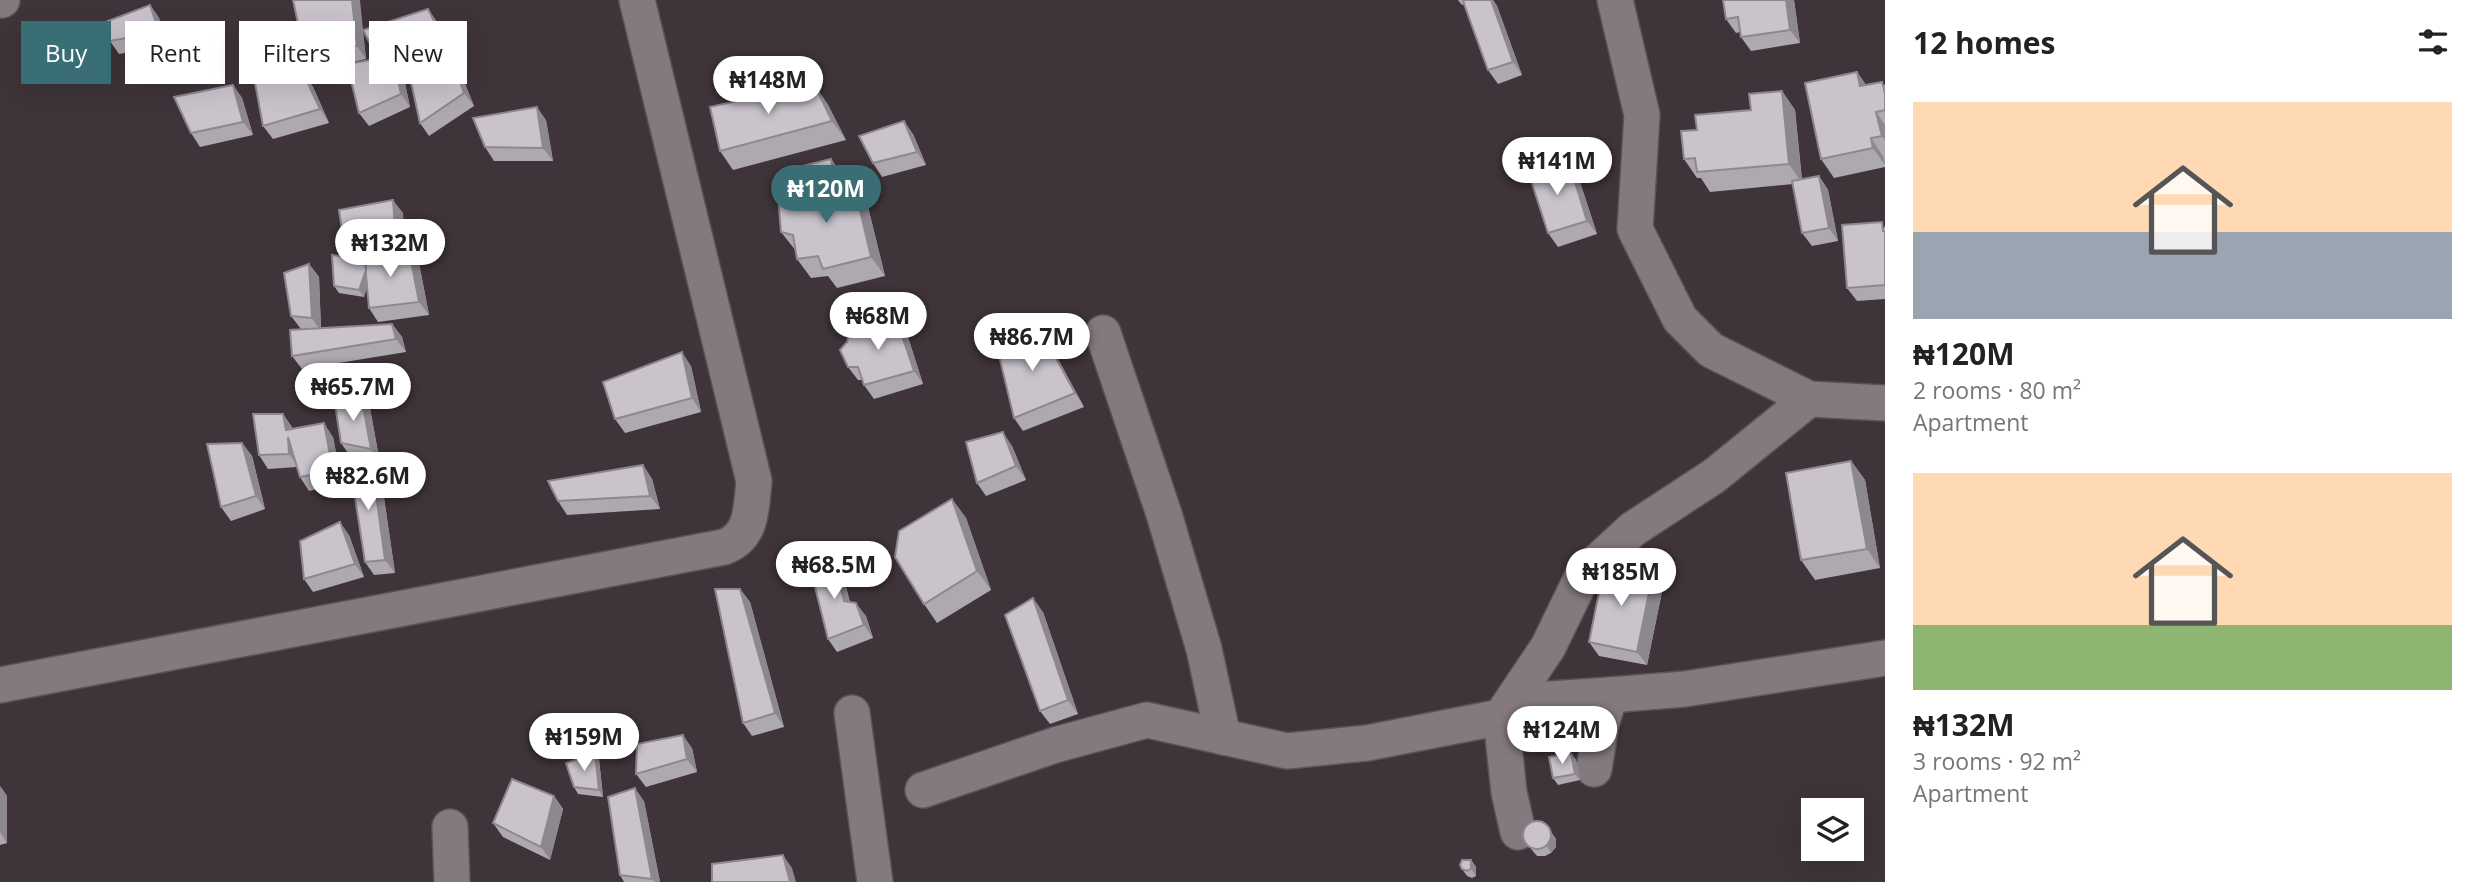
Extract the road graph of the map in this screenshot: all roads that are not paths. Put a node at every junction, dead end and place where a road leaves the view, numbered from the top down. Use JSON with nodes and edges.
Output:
{"nodes":[{"id":1,"x":637,"y":0,"type":"edge"},
{"id":2,"x":1615,"y":0,"type":"edge"},
{"id":3,"x":1103,"y":333,"type":"dead end"},
{"id":4,"x":1810,"y":399,"type":"junction"},
{"id":5,"x":1885,"y":403,"type":"edge"},
{"id":6,"x":1885,"y":658,"type":"edge"},
{"id":7,"x":0,"y":685,"type":"edge"},
{"id":8,"x":1610,"y":695,"type":"junction"},
{"id":9,"x":852,"y":713,"type":"dead end"},
{"id":10,"x":1501,"y":717,"type":"junction"},
{"id":11,"x":1223,"y":737,"type":"junction"},
{"id":12,"x":1594,"y":769,"type":"dead end"},
{"id":13,"x":922,"y":790,"type":"dead end"},
{"id":14,"x":450,"y":827,"type":"dead end"},
{"id":15,"x":1518,"y":832,"type":"dead end"},
{"id":16,"x":452,"y":882,"type":"edge"},
{"id":17,"x":875,"y":882,"type":"edge"}],
"edges":[{"from":1,"to":7,"type":"street"},
{"from":2,"to":4,"type":"street"},
{"from":3,"to":11,"type":"street"},
{"from":4,"to":5,"type":"street"},
{"from":4,"to":10,"type":"street"},
{"from":6,"to":8,"type":"street"},
{"from":8,"to":10,"type":"street"},
{"from":8,"to":12,"type":"street"},
{"from":9,"to":17,"type":"street"},
{"from":10,"to":11,"type":"street"},
{"from":10,"to":15,"type":"street"},
{"from":11,"to":13,"type":"street"},
{"from":14,"to":16,"type":"street"}]}
